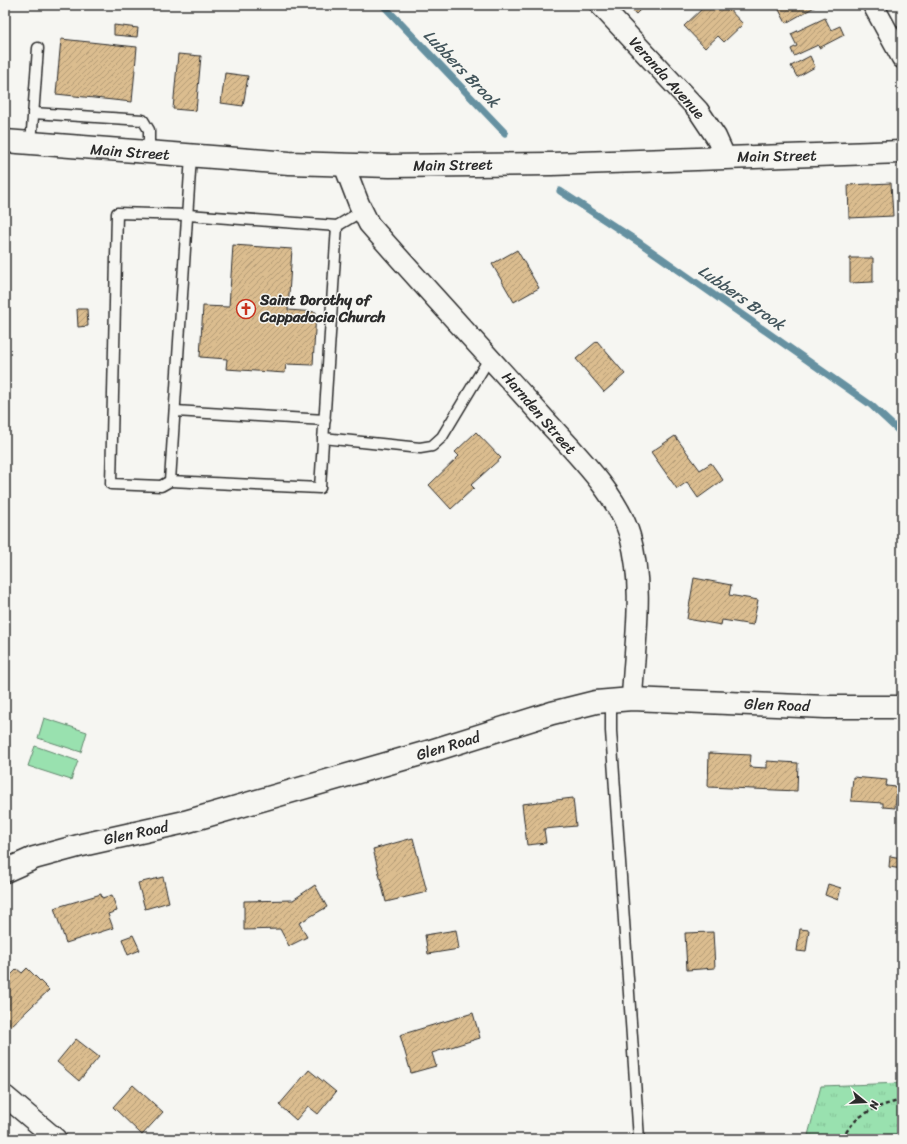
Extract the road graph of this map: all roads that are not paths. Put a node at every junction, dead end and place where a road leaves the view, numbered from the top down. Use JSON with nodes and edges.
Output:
{"nodes":[{"id":1,"x":600,"y":5,"type":"edge"},
{"id":2,"x":873,"y":5,"type":"edge"},
{"id":3,"x":38,"y":48,"type":"dead end"},
{"id":4,"x":902,"y":58,"type":"edge"},
{"id":5,"x":33,"y":113,"type":"junction"},
{"id":6,"x":5,"y":141,"type":"edge"},
{"id":7,"x":31,"y":144,"type":"junction"},
{"id":8,"x":902,"y":152,"type":"edge"},
{"id":9,"x":149,"y":153,"type":"junction"},
{"id":10,"x":191,"y":156,"type":"junction"},
{"id":11,"x":725,"y":157,"type":"junction"},
{"id":12,"x":344,"y":165,"type":"junction"},
{"id":13,"x":362,"y":211,"type":"junction"},
{"id":14,"x":188,"y":215,"type":"junction"},
{"id":15,"x":337,"y":226,"type":"junction"},
{"id":16,"x":490,"y":357,"type":"junction"},
{"id":17,"x":175,"y":411,"type":"junction"},
{"id":18,"x":325,"y":420,"type":"junction"},
{"id":19,"x":324,"y":438,"type":"junction"},
{"id":20,"x":170,"y":481,"type":"junction"},
{"id":21,"x":621,"y":699,"type":"junction"},
{"id":22,"x":902,"y":707,"type":"edge"},
{"id":23,"x":5,"y":871,"type":"edge"},
{"id":24,"x":5,"y":1096,"type":"edge"},
{"id":25,"x":56,"y":1139,"type":"edge"},
{"id":26,"x":640,"y":1139,"type":"edge"}],
"edges":[{"from":1,"to":11,"type":"street","name":"Veranda Avenue"},
{"from":2,"to":4,"type":"street"},
{"from":3,"to":5,"type":"lane"},
{"from":5,"to":7,"type":"lane"},
{"from":5,"to":9,"type":"lane"},
{"from":6,"to":7,"type":"main road","name":"Main Street"},
{"from":7,"to":9,"type":"main road","name":"Main Street"},
{"from":8,"to":11,"type":"main road","name":"Main Street"},
{"from":9,"to":10,"type":"main road","name":"Main Street"},
{"from":10,"to":12,"type":"main road","name":"Main Street"},
{"from":10,"to":14,"type":"lane"},
{"from":11,"to":12,"type":"main road","name":"Main Street"},
{"from":12,"to":13,"type":"street","name":"Harnden Street"},
{"from":13,"to":15,"type":"lane"},
{"from":13,"to":16,"type":"street","name":"Harnden Street"},
{"from":14,"to":15,"type":"lane"},
{"from":14,"to":17,"type":"lane"},
{"from":14,"to":20,"type":"lane"},
{"from":15,"to":18,"type":"lane"},
{"from":16,"to":19,"type":"lane"},
{"from":16,"to":21,"type":"street","name":"Harnden Street"},
{"from":17,"to":18,"type":"lane"},
{"from":17,"to":20,"type":"lane"},
{"from":18,"to":19,"type":"lane"},
{"from":19,"to":20,"type":"lane"},
{"from":21,"to":22,"type":"main road","name":"Glen Road"},
{"from":21,"to":23,"type":"main road","name":"Glen Road"},
{"from":21,"to":26,"type":"lane"},
{"from":24,"to":25,"type":"street"}]}
